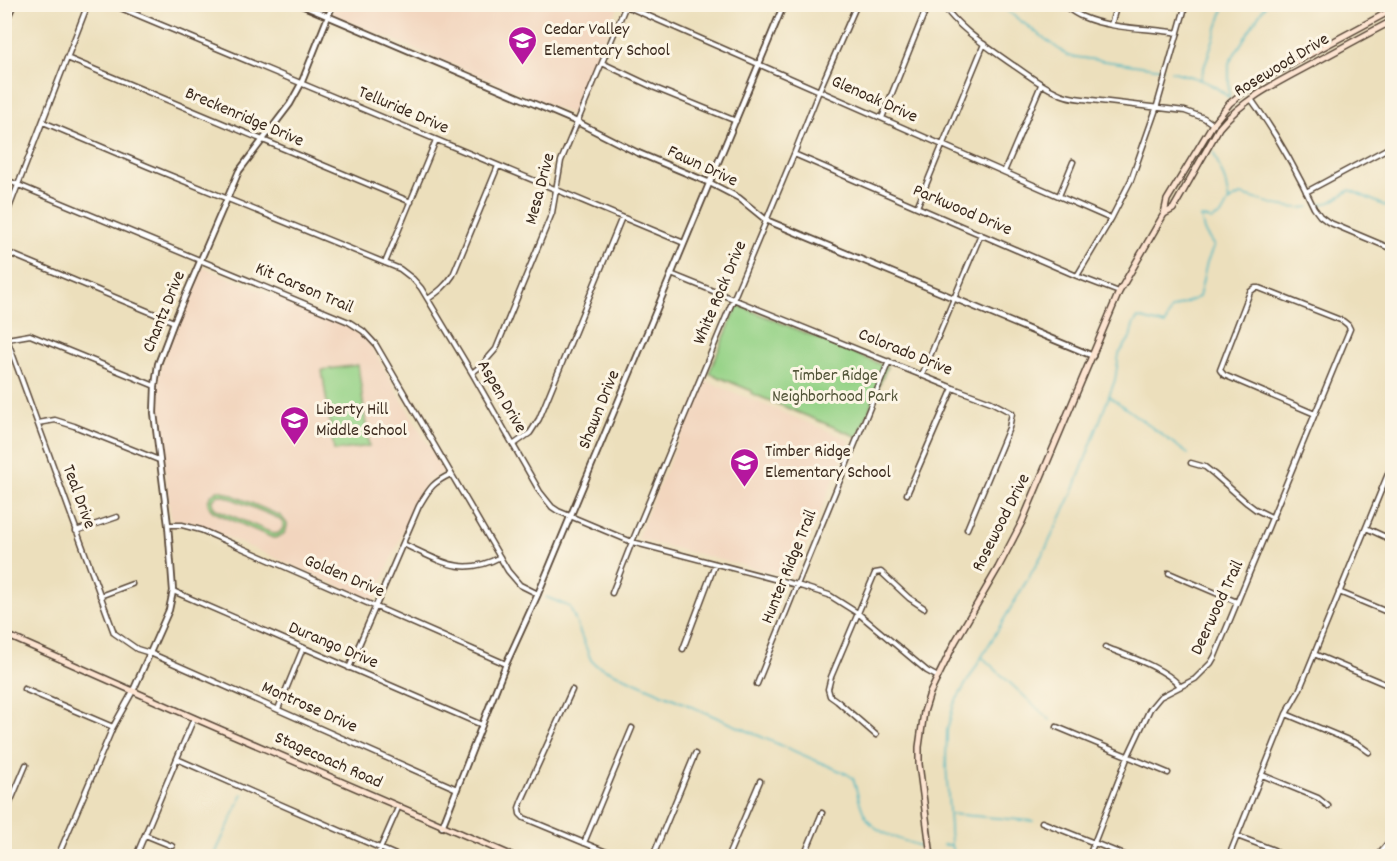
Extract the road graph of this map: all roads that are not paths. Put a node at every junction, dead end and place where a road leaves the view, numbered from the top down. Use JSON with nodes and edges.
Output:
{"nodes":[{"id":1,"x":14,"y":4,"type":"edge"},
{"id":2,"x":88,"y":4,"type":"edge"},
{"id":3,"x":111,"y":4,"type":"edge"},
{"id":4,"x":299,"y":4,"type":"edge"},
{"id":5,"x":333,"y":4,"type":"edge"},
{"id":6,"x":784,"y":4,"type":"edge"},
{"id":7,"x":857,"y":4,"type":"edge"},
{"id":8,"x":928,"y":4,"type":"edge"},
{"id":9,"x":942,"y":4,"type":"edge"},
{"id":10,"x":1062,"y":4,"type":"edge"},
{"id":11,"x":1117,"y":4,"type":"edge"},
{"id":12,"x":1186,"y":4,"type":"edge"},
{"id":13,"x":626,"y":5,"type":"edge"},
{"id":14,"x":4,"y":9,"type":"edge"},
{"id":15,"x":1392,"y":10,"type":"edge"},
{"id":16,"x":10,"y":12,"type":"junction"},
{"id":17,"x":328,"y":16,"type":"junction"},
{"id":18,"x":1392,"y":21,"type":"edge"},
{"id":19,"x":1111,"y":25,"type":"junction"},
{"id":20,"x":4,"y":26,"type":"edge"},
{"id":21,"x":1178,"y":33,"type":"junction"},
{"id":22,"x":984,"y":44,"type":"junction"},
{"id":23,"x":67,"y":58,"type":"junction"},
{"id":24,"x":602,"y":63,"type":"junction"},
{"id":25,"x":759,"y":64,"type":"junction"},
{"id":26,"x":301,"y":84,"type":"junction"},
{"id":27,"x":1041,"y":85,"type":"junction"},
{"id":28,"x":819,"y":91,"type":"junction"},
{"id":29,"x":1251,"y":99,"type":"junction"},
{"id":30,"x":1156,"y":109,"type":"junction"},
{"id":31,"x":882,"y":118,"type":"junction"},
{"id":32,"x":736,"y":121,"type":"junction"},
{"id":33,"x":43,"y":122,"type":"junction"},
{"id":34,"x":577,"y":122,"type":"junction"},
{"id":35,"x":1213,"y":124,"type":"junction"},
{"id":36,"x":1219,"y":128,"type":"junction"},
{"id":37,"x":262,"y":140,"type":"junction"},
{"id":38,"x":436,"y":140,"type":"junction"},
{"id":39,"x":943,"y":145,"type":"junction"},
{"id":40,"x":1392,"y":146,"type":"edge"},
{"id":41,"x":794,"y":154,"type":"junction"},
{"id":42,"x":1073,"y":162,"type":"dead end"},
{"id":43,"x":498,"y":166,"type":"junction"},
{"id":44,"x":1004,"y":172,"type":"junction"},
{"id":45,"x":4,"y":179,"type":"edge"},
{"id":46,"x":710,"y":183,"type":"junction"},
{"id":47,"x":18,"y":185,"type":"junction"},
{"id":48,"x":556,"y":190,"type":"junction"},
{"id":49,"x":1306,"y":192,"type":"junction"},
{"id":50,"x":1059,"y":196,"type":"junction"},
{"id":51,"x":226,"y":198,"type":"junction"},
{"id":52,"x":411,"y":202,"type":"junction"},
{"id":53,"x":916,"y":207,"type":"junction"},
{"id":54,"x":1164,"y":214,"type":"junction"},
{"id":55,"x":622,"y":217,"type":"junction"},
{"id":56,"x":1111,"y":219,"type":"junction"},
{"id":57,"x":766,"y":220,"type":"junction"},
{"id":58,"x":4,"y":221,"type":"edge"},
{"id":59,"x":981,"y":234,"type":"junction"},
{"id":60,"x":684,"y":243,"type":"junction"},
{"id":61,"x":1392,"y":249,"type":"edge"},
{"id":62,"x":4,"y":251,"type":"edge"},
{"id":63,"x":201,"y":260,"type":"junction"},
{"id":64,"x":385,"y":263,"type":"junction"},
{"id":65,"x":671,"y":274,"type":"junction"},
{"id":66,"x":1077,"y":276,"type":"junction"},
{"id":67,"x":1119,"y":292,"type":"junction"},
{"id":68,"x":734,"y":298,"type":"junction"},
{"id":69,"x":953,"y":298,"type":"junction"},
{"id":70,"x":428,"y":299,"type":"junction"},
{"id":71,"x":174,"y":322,"type":"junction"},
{"id":72,"x":4,"y":332,"type":"edge"},
{"id":73,"x":7,"y":339,"type":"junction"},
{"id":74,"x":1093,"y":356,"type":"junction"},
{"id":75,"x":889,"y":361,"type":"junction"},
{"id":76,"x":472,"y":373,"type":"junction"},
{"id":77,"x":921,"y":375,"type":"junction"},
{"id":78,"x":155,"y":386,"type":"junction"},
{"id":79,"x":953,"y":388,"type":"junction"},
{"id":80,"x":1316,"y":414,"type":"junction"},
{"id":81,"x":38,"y":423,"type":"junction"},
{"id":82,"x":513,"y":445,"type":"junction"},
{"id":83,"x":159,"y":460,"type":"junction"},
{"id":84,"x":1191,"y":463,"type":"dead end"},
{"id":85,"x":1392,"y":467,"type":"edge"},
{"id":86,"x":451,"y":474,"type":"junction"},
{"id":87,"x":907,"y":494,"type":"dead end"},
{"id":88,"x":117,"y":517,"type":"dead end"},
{"id":89,"x":571,"y":517,"type":"junction"},
{"id":90,"x":1273,"y":518,"type":"junction"},
{"id":91,"x":168,"y":525,"type":"junction"},
{"id":92,"x":1366,"y":528,"type":"junction"},
{"id":93,"x":966,"y":529,"type":"dead end"},
{"id":94,"x":76,"y":531,"type":"junction"},
{"id":95,"x":1392,"y":540,"type":"edge"},
{"id":96,"x":632,"y":542,"type":"junction"},
{"id":97,"x":403,"y":544,"type":"junction"},
{"id":98,"x":500,"y":557,"type":"junction"},
{"id":99,"x":715,"y":564,"type":"junction"},
{"id":100,"x":1168,"y":573,"type":"dead end"},
{"id":101,"x":132,"y":584,"type":"dead end"},
{"id":102,"x":797,"y":585,"type":"junction"},
{"id":103,"x":173,"y":591,"type":"junction"},
{"id":104,"x":1339,"y":592,"type":"junction"},
{"id":105,"x":612,"y":593,"type":"dead end"},
{"id":106,"x":538,"y":594,"type":"junction"},
{"id":107,"x":100,"y":596,"type":"junction"},
{"id":108,"x":1237,"y":602,"type":"junction"},
{"id":109,"x":376,"y":606,"type":"junction"},
{"id":110,"x":924,"y":608,"type":"dead end"},
{"id":111,"x":859,"y":614,"type":"junction"},
{"id":112,"x":1392,"y":615,"type":"edge"},
{"id":113,"x":4,"y":634,"type":"edge"},
{"id":114,"x":1105,"y":647,"type":"dead end"},
{"id":115,"x":303,"y":648,"type":"junction"},
{"id":116,"x":682,"y":649,"type":"dead end"},
{"id":117,"x":150,"y":653,"type":"junction"},
{"id":118,"x":1314,"y":654,"type":"junction"},
{"id":119,"x":506,"y":664,"type":"junction"},
{"id":120,"x":349,"y":668,"type":"junction"},
{"id":121,"x":938,"y":677,"type":"junction"},
{"id":122,"x":758,"y":684,"type":"dead end"},
{"id":123,"x":1180,"y":686,"type":"junction"},
{"id":124,"x":1392,"y":687,"type":"edge"},
{"id":125,"x":24,"y":689,"type":"dead end"},
{"id":126,"x":572,"y":690,"type":"dead end"},
{"id":127,"x":133,"y":691,"type":"junction"},
{"id":128,"x":278,"y":709,"type":"junction"},
{"id":129,"x":1286,"y":714,"type":"junction"},
{"id":130,"x":194,"y":718,"type":"junction"},
{"id":131,"x":482,"y":725,"type":"junction"},
{"id":132,"x":113,"y":727,"type":"junction"},
{"id":133,"x":1057,"y":727,"type":"dead end"},
{"id":134,"x":632,"y":728,"type":"dead end"},
{"id":135,"x":876,"y":735,"type":"dead end"},
{"id":136,"x":1369,"y":752,"type":"dead end"},
{"id":137,"x":695,"y":754,"type":"dead end"},
{"id":138,"x":1128,"y":756,"type":"junction"},
{"id":139,"x":177,"y":759,"type":"junction"},
{"id":140,"x":27,"y":765,"type":"dead end"},
{"id":141,"x":1168,"y":773,"type":"dead end"},
{"id":142,"x":1262,"y":775,"type":"junction"},
{"id":143,"x":760,"y":781,"type":"dead end"},
{"id":144,"x":457,"y":789,"type":"junction"},
{"id":145,"x":1328,"y":806,"type":"dead end"},
{"id":146,"x":398,"y":808,"type":"junction"},
{"id":147,"x":822,"y":813,"type":"dead end"},
{"id":148,"x":4,"y":817,"type":"edge"},
{"id":149,"x":1042,"y":822,"type":"dead end"},
{"id":150,"x":442,"y":827,"type":"junction"},
{"id":151,"x":145,"y":835,"type":"junction"},
{"id":152,"x":1237,"y":836,"type":"junction"},
{"id":153,"x":1392,"y":838,"type":"edge"},
{"id":154,"x":584,"y":843,"type":"junction"},
{"id":155,"x":1094,"y":843,"type":"junction"},
{"id":156,"x":172,"y":846,"type":"dead end"},
{"id":157,"x":381,"y":849,"type":"junction"},
{"id":158,"x":58,"y":856,"type":"edge"},
{"id":159,"x":136,"y":856,"type":"edge"},
{"id":160,"x":377,"y":856,"type":"edge"},
{"id":161,"x":398,"y":856,"type":"edge"},
{"id":162,"x":513,"y":856,"type":"edge"},
{"id":163,"x":616,"y":856,"type":"edge"},
{"id":164,"x":653,"y":856,"type":"edge"},
{"id":165,"x":728,"y":856,"type":"edge"},
{"id":166,"x":804,"y":856,"type":"edge"},
{"id":167,"x":931,"y":856,"type":"edge"},
{"id":168,"x":1089,"y":856,"type":"edge"},
{"id":169,"x":1127,"y":856,"type":"edge"},
{"id":170,"x":1229,"y":856,"type":"edge"},
{"id":171,"x":1282,"y":856,"type":"edge"},
{"id":172,"x":1377,"y":856,"type":"edge"}],
"edges":[{"from":1,"to":16,"type":"street"},
{"from":2,"to":23,"type":"street"},
{"from":3,"to":26,"type":"street","name":"Telluride Drive"},
{"from":4,"to":17,"type":"street","name":"Fawn Drive"},
{"from":5,"to":17,"type":"street","name":"Chantz Drive"},
{"from":6,"to":25,"type":"street","name":"Shawn Drive"},
{"from":7,"to":28,"type":"street","name":"White Rock Drive"},
{"from":8,"to":31,"type":"street"},
{"from":9,"to":22,"type":"street"},
{"from":10,"to":19,"type":"street"},
{"from":11,"to":19,"type":"street"},
{"from":12,"to":21,"type":"street"},
{"from":13,"to":24,"type":"street","name":"Mesa Drive"},
{"from":13,"to":25,"type":"street","name":"Glenoak Drive"},
{"from":14,"to":16,"type":"street"},
{"from":15,"to":35,"type":"main road","name":"Rosewood Drive"},
{"from":16,"to":20,"type":"street"},
{"from":17,"to":26,"type":"street","name":"Chantz Drive"},
{"from":17,"to":34,"type":"street","name":"Fawn Drive"},
{"from":18,"to":29,"type":"main road","name":"Rosewood Drive"},
{"from":19,"to":21,"type":"street"},
{"from":21,"to":30,"type":"street"},
{"from":22,"to":27,"type":"street"},
{"from":22,"to":39,"type":"street"},
{"from":23,"to":33,"type":"street"},
{"from":23,"to":37,"type":"street","name":"Breckenridge Drive"},
{"from":24,"to":32,"type":"street"},
{"from":24,"to":34,"type":"street","name":"Mesa Drive"},
{"from":25,"to":28,"type":"street","name":"Glenoak Drive"},
{"from":25,"to":32,"type":"street","name":"Shawn Drive"},
{"from":26,"to":37,"type":"street","name":"Chantz Drive"},
{"from":26,"to":38,"type":"street","name":"Telluride Drive"},
{"from":27,"to":30,"type":"street"},
{"from":27,"to":44,"type":"street"},
{"from":28,"to":31,"type":"street","name":"Glenoak Drive"},
{"from":28,"to":41,"type":"street","name":"White Rock Drive"},
{"from":29,"to":36,"type":"main road","name":"Rosewood Drive"},
{"from":29,"to":49,"type":"street"},
{"from":30,"to":35,"type":"street"},
{"from":30,"to":56,"type":"street"},
{"from":31,"to":39,"type":"street","name":"Glenoak Drive"},
{"from":32,"to":46,"type":"street","name":"Shawn Drive"},
{"from":33,"to":47,"type":"street"},
{"from":33,"to":51,"type":"street","name":"Aspen Drive"},
{"from":34,"to":46,"type":"street","name":"Fawn Drive"},
{"from":34,"to":48,"type":"street","name":"Mesa Drive"},
{"from":35,"to":36,"type":"street"},
{"from":35,"to":54,"type":"main road","name":"Rosewood Drive"},
{"from":36,"to":54,"type":"main road","name":"Rosewood Drive"},
{"from":37,"to":51,"type":"street","name":"Chantz Drive"},
{"from":37,"to":52,"type":"street","name":"Breckenridge Drive"},
{"from":38,"to":43,"type":"street","name":"Telluride Drive"},
{"from":38,"to":52,"type":"street"},
{"from":39,"to":44,"type":"street","name":"Glenoak Drive"},
{"from":39,"to":53,"type":"street"},
{"from":40,"to":49,"type":"street"},
{"from":41,"to":53,"type":"street","name":"Parkwood Drive"},
{"from":41,"to":57,"type":"street","name":"White Rock Drive"},
{"from":42,"to":50,"type":"street"},
{"from":43,"to":48,"type":"street","name":"Telluride Drive"},
{"from":43,"to":70,"type":"street"},
{"from":44,"to":50,"type":"street","name":"Glenoak Drive"},
{"from":45,"to":47,"type":"street","name":"Kit Carson Trail"},
{"from":46,"to":57,"type":"street","name":"Fawn Drive"},
{"from":46,"to":60,"type":"street","name":"Shawn Drive"},
{"from":47,"to":58,"type":"street"},
{"from":47,"to":63,"type":"street","name":"Kit Carson Trail"},
{"from":48,"to":55,"type":"street","name":"Telluride Drive"},
{"from":48,"to":76,"type":"street","name":"Mesa Drive"},
{"from":49,"to":61,"type":"street"},
{"from":50,"to":56,"type":"street","name":"Glenoak Drive"},
{"from":51,"to":63,"type":"street","name":"Chantz Drive"},
{"from":51,"to":64,"type":"street","name":"Aspen Drive"},
{"from":52,"to":64,"type":"street"},
{"from":53,"to":59,"type":"street","name":"Parkwood Drive"},
{"from":54,"to":67,"type":"main road","name":"Rosewood Drive"},
{"from":55,"to":60,"type":"street","name":"Telluride Drive"},
{"from":55,"to":82,"type":"street"},
{"from":56,"to":66,"type":"street"},
{"from":57,"to":68,"type":"street","name":"White Rock Drive"},
{"from":57,"to":69,"type":"street","name":"Fawn Drive"},
{"from":59,"to":66,"type":"street","name":"Parkwood Drive"},
{"from":59,"to":69,"type":"street"},
{"from":60,"to":65,"type":"street","name":"Shawn Drive"},
{"from":62,"to":71,"type":"street"},
{"from":63,"to":71,"type":"street","name":"Chantz Drive"},
{"from":63,"to":86,"type":"street","name":"Kit Carson Trail"},
{"from":64,"to":70,"type":"street","name":"Aspen Drive"},
{"from":65,"to":68,"type":"street","name":"Colorado Drive"},
{"from":65,"to":89,"type":"street","name":"Shawn Drive"},
{"from":66,"to":67,"type":"street","name":"Parkwood Drive"},
{"from":67,"to":74,"type":"main road","name":"Rosewood Drive"},
{"from":68,"to":75,"type":"street","name":"Colorado Drive"},
{"from":68,"to":96,"type":"street","name":"White Rock Drive"},
{"from":69,"to":74,"type":"street","name":"Fawn Drive"},
{"from":69,"to":77,"type":"street"},
{"from":70,"to":76,"type":"street","name":"Aspen Drive"},
{"from":71,"to":78,"type":"street","name":"Chantz Drive"},
{"from":72,"to":73,"type":"street","name":"Teal Drive"},
{"from":73,"to":78,"type":"street"},
{"from":73,"to":81,"type":"street","name":"Teal Drive"},
{"from":74,"to":121,"type":"main road","name":"Rosewood Drive"},
{"from":75,"to":77,"type":"street","name":"Colorado Drive"},
{"from":75,"to":102,"type":"street","name":"Hunter Ridge Trail"},
{"from":76,"to":82,"type":"street","name":"Aspen Drive"},
{"from":77,"to":79,"type":"street","name":"Colorado Drive"},
{"from":78,"to":83,"type":"street","name":"Chantz Drive"},
{"from":79,"to":87,"type":"street"},
{"from":79,"to":93,"type":"street","name":"Colorado Drive"},
{"from":80,"to":80,"type":"street","name":"Deerwood Trail"},
{"from":80,"to":90,"type":"street","name":"Deerwood Trail"},
{"from":81,"to":83,"type":"street"},
{"from":81,"to":94,"type":"street","name":"Teal Drive"},
{"from":82,"to":89,"type":"street","name":"Aspen Drive"},
{"from":83,"to":91,"type":"street","name":"Chantz Drive"},
{"from":84,"to":90,"type":"street"},
{"from":85,"to":92,"type":"street"},
{"from":86,"to":97,"type":"street"},
{"from":86,"to":98,"type":"street","name":"Kit Carson Trail"},
{"from":88,"to":94,"type":"street"},
{"from":89,"to":96,"type":"street","name":"Aspen Drive"},
{"from":89,"to":106,"type":"street","name":"Shawn Drive"},
{"from":90,"to":108,"type":"street","name":"Deerwood Trail"},
{"from":91,"to":103,"type":"street","name":"Chantz Drive"},
{"from":91,"to":109,"type":"street","name":"Golden Drive"},
{"from":92,"to":95,"type":"street"},
{"from":92,"to":104,"type":"street"},
{"from":94,"to":107,"type":"street","name":"Teal Drive"},
{"from":96,"to":99,"type":"street","name":"Aspen Drive"},
{"from":96,"to":105,"type":"street","name":"White Rock Drive"},
{"from":97,"to":98,"type":"street"},
{"from":97,"to":109,"type":"street"},
{"from":98,"to":106,"type":"street","name":"Kit Carson Trail"},
{"from":99,"to":102,"type":"street","name":"Aspen Drive"},
{"from":99,"to":116,"type":"street"},
{"from":100,"to":108,"type":"street"},
{"from":101,"to":107,"type":"street"},
{"from":102,"to":111,"type":"street","name":"Aspen Drive"},
{"from":102,"to":122,"type":"street","name":"Hunter Ridge Trail"},
{"from":103,"to":115,"type":"street","name":"Durango Drive"},
{"from":103,"to":117,"type":"street","name":"Chantz Drive"},
{"from":104,"to":112,"type":"street"},
{"from":104,"to":118,"type":"street"},
{"from":106,"to":119,"type":"street","name":"Shawn Drive"},
{"from":107,"to":117,"type":"street","name":"Teal Drive"},
{"from":108,"to":123,"type":"street","name":"Deerwood Trail"},
{"from":109,"to":119,"type":"street","name":"Golden Drive"},
{"from":109,"to":120,"type":"street"},
{"from":110,"to":111,"type":"street"},
{"from":111,"to":121,"type":"street","name":"Aspen Drive"},
{"from":111,"to":135,"type":"street"},
{"from":113,"to":127,"type":"main road","name":"Stagecoach Road"},
{"from":114,"to":123,"type":"street"},
{"from":115,"to":120,"type":"street","name":"Durango Drive"},
{"from":115,"to":128,"type":"street"},
{"from":117,"to":127,"type":"street","name":"Chantz Drive"},
{"from":117,"to":128,"type":"street","name":"Montrose Drive"},
{"from":118,"to":124,"type":"street"},
{"from":118,"to":129,"type":"street"},
{"from":119,"to":131,"type":"street","name":"Shawn Drive"},
{"from":120,"to":131,"type":"street","name":"Durango Drive"},
{"from":121,"to":167,"type":"main road","name":"Rosewood Drive"},
{"from":123,"to":138,"type":"street","name":"Deerwood Trail"},
{"from":125,"to":132,"type":"street"},
{"from":126,"to":154,"type":"street"},
{"from":127,"to":130,"type":"main road","name":"Stagecoach Road"},
{"from":127,"to":132,"type":"street"},
{"from":128,"to":144,"type":"street","name":"Montrose Drive"},
{"from":129,"to":136,"type":"street"},
{"from":129,"to":142,"type":"street"},
{"from":130,"to":139,"type":"street"},
{"from":130,"to":146,"type":"main road","name":"Stagecoach Road"},
{"from":131,"to":144,"type":"street","name":"Shawn Drive"},
{"from":132,"to":158,"type":"street"},
{"from":133,"to":138,"type":"street"},
{"from":134,"to":154,"type":"street"},
{"from":137,"to":164,"type":"street"},
{"from":138,"to":141,"type":"street"},
{"from":138,"to":155,"type":"street","name":"Deerwood Trail"},
{"from":139,"to":151,"type":"street"},
{"from":139,"to":157,"type":"street"},
{"from":140,"to":148,"type":"street"},
{"from":142,"to":145,"type":"street"},
{"from":142,"to":152,"type":"street"},
{"from":143,"to":165,"type":"street"},
{"from":144,"to":150,"type":"street","name":"Shawn Drive"},
{"from":146,"to":150,"type":"main road","name":"Stagecoach Road"},
{"from":146,"to":157,"type":"street"},
{"from":147,"to":166,"type":"street"},
{"from":149,"to":155,"type":"street"},
{"from":150,"to":162,"type":"main road","name":"Stagecoach Road"},
{"from":151,"to":156,"type":"street"},
{"from":151,"to":159,"type":"street"},
{"from":152,"to":170,"type":"street"},
{"from":152,"to":171,"type":"street"},
{"from":153,"to":172,"type":"street"},
{"from":154,"to":163,"type":"street"},
{"from":155,"to":168,"type":"street","name":"Deerwood Trail"},
{"from":155,"to":169,"type":"street"},
{"from":157,"to":160,"type":"street"},
{"from":157,"to":161,"type":"street"}]}
